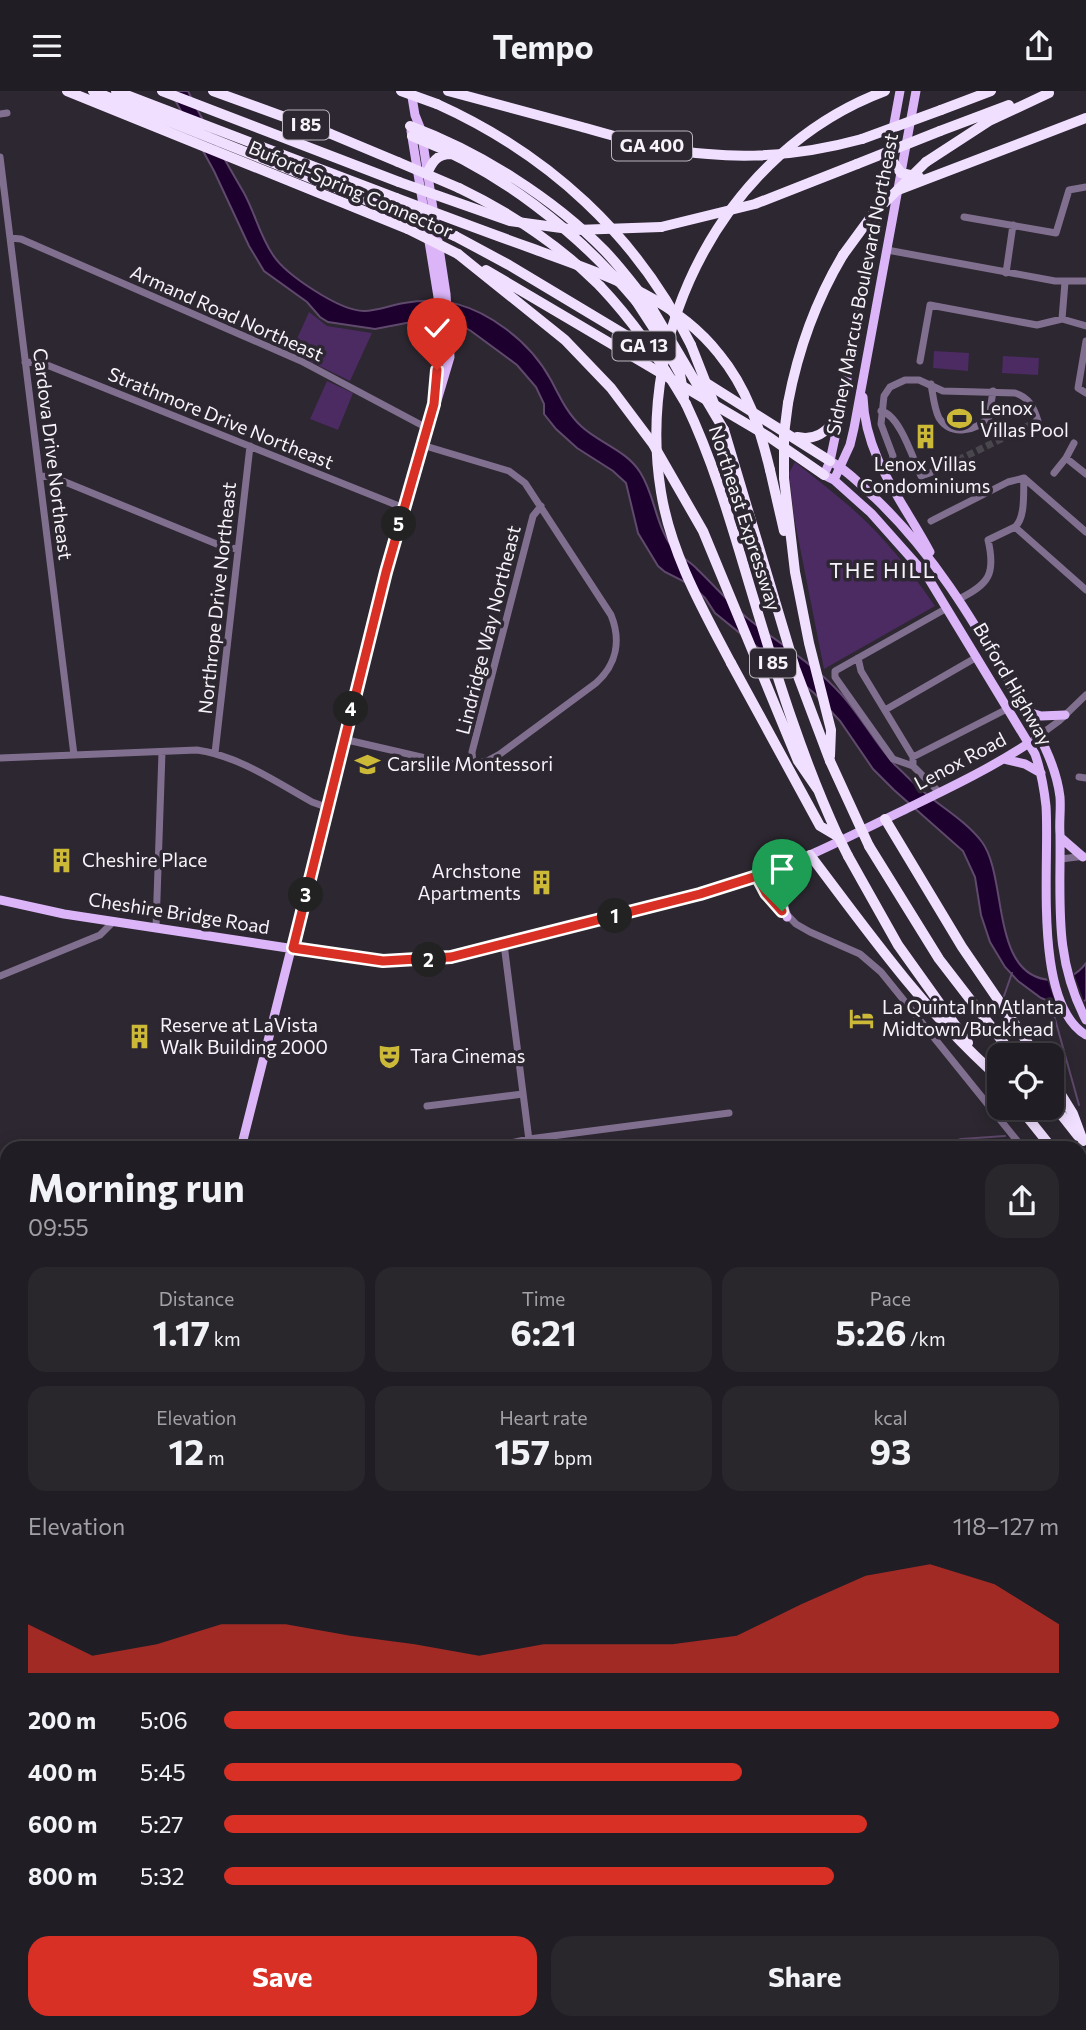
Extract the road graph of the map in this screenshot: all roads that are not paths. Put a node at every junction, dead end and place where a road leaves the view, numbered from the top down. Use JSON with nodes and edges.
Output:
{"nodes":[{"id":1,"x":67,"y":91,"type":"edge"},
{"id":2,"x":93,"y":91,"type":"edge"},
{"id":3,"x":116,"y":91,"type":"edge"},
{"id":4,"x":162,"y":91,"type":"edge"},
{"id":5,"x":214,"y":91,"type":"edge"},
{"id":6,"x":401,"y":91,"type":"edge"},
{"id":7,"x":411,"y":91,"type":"edge"},
{"id":8,"x":447,"y":91,"type":"edge"},
{"id":9,"x":885,"y":91,"type":"edge"},
{"id":10,"x":900,"y":91,"type":"edge"},
{"id":11,"x":916,"y":91,"type":"edge"},
{"id":12,"x":991,"y":91,"type":"edge"},
{"id":13,"x":1052,"y":92,"type":"edge"},
{"id":14,"x":1086,"y":118,"type":"edge"},
{"id":15,"x":416,"y":133,"type":"junction"},
{"id":16,"x":451,"y":154,"type":"junction"},
{"id":17,"x":888,"y":155,"type":"junction"},
{"id":18,"x":0,"y":157,"type":"edge"},
{"id":19,"x":901,"y":173,"type":"junction"},
{"id":20,"x":427,"y":174,"type":"junction"},
{"id":21,"x":929,"y":179,"type":"junction"},
{"id":22,"x":1086,"y":187,"type":"edge"},
{"id":23,"x":898,"y":190,"type":"junction"},
{"id":24,"x":964,"y":217,"type":"dead end"},
{"id":25,"x":1013,"y":225,"type":"junction"},
{"id":26,"x":4,"y":229,"type":"edge"},
{"id":27,"x":10,"y":238,"type":"junction"},
{"id":28,"x":887,"y":250,"type":"junction"},
{"id":29,"x":458,"y":254,"type":"junction"},
{"id":30,"x":1006,"y":273,"type":"junction"},
{"id":31,"x":1086,"y":281,"type":"edge"},
{"id":32,"x":1065,"y":282,"type":"junction"},
{"id":33,"x":1062,"y":319,"type":"junction"},
{"id":34,"x":1086,"y":326,"type":"edge"},
{"id":35,"x":445,"y":335,"type":"junction"},
{"id":36,"x":1086,"y":341,"type":"edge"},
{"id":37,"x":920,"y":361,"type":"dead end"},
{"id":38,"x":25,"y":362,"type":"junction"},
{"id":39,"x":863,"y":379,"type":"junction"},
{"id":40,"x":930,"y":384,"type":"junction"},
{"id":41,"x":993,"y":391,"type":"junction"},
{"id":42,"x":1086,"y":393,"type":"edge"},
{"id":43,"x":686,"y":404,"type":"junction"},
{"id":44,"x":881,"y":411,"type":"junction"},
{"id":45,"x":838,"y":419,"type":"junction"},
{"id":46,"x":1034,"y":423,"type":"dead end"},
{"id":47,"x":427,"y":428,"type":"junction"},
{"id":48,"x":724,"y":430,"type":"junction"},
{"id":49,"x":793,"y":437,"type":"junction"},
{"id":50,"x":1074,"y":443,"type":"dead end"},
{"id":51,"x":422,"y":445,"type":"junction"},
{"id":52,"x":250,"y":446,"type":"junction"},
{"id":53,"x":1066,"y":458,"type":"junction"},
{"id":54,"x":835,"y":464,"type":"junction"},
{"id":55,"x":883,"y":472,"type":"junction"},
{"id":56,"x":930,"y":473,"type":"dead end"},
{"id":57,"x":1054,"y":473,"type":"dead end"},
{"id":58,"x":1086,"y":474,"type":"edge"},
{"id":59,"x":824,"y":475,"type":"junction"},
{"id":60,"x":40,"y":476,"type":"junction"},
{"id":61,"x":1024,"y":478,"type":"junction"},
{"id":62,"x":834,"y":480,"type":"junction"},
{"id":63,"x":541,"y":506,"type":"junction"},
{"id":64,"x":404,"y":508,"type":"junction"},
{"id":65,"x":931,"y":521,"type":"dead end"},
{"id":66,"x":1015,"y":527,"type":"junction"},
{"id":67,"x":1086,"y":532,"type":"edge"},
{"id":68,"x":238,"y":549,"type":"junction"},
{"id":69,"x":796,"y":572,"type":"junction"},
{"id":70,"x":941,"y":572,"type":"junction"},
{"id":71,"x":1086,"y":590,"type":"edge"},
{"id":72,"x":959,"y":599,"type":"junction"},
{"id":73,"x":947,"y":608,"type":"junction"},
{"id":74,"x":977,"y":657,"type":"junction"},
{"id":75,"x":858,"y":659,"type":"junction"},
{"id":76,"x":1086,"y":695,"type":"edge"},
{"id":77,"x":1009,"y":708,"type":"junction"},
{"id":78,"x":886,"y":710,"type":"junction"},
{"id":79,"x":1025,"y":711,"type":"junction"},
{"id":80,"x":1065,"y":715,"type":"junction"},
{"id":81,"x":1039,"y":736,"type":"junction"},
{"id":82,"x":343,"y":739,"type":"junction"},
{"id":83,"x":1029,"y":743,"type":"junction"},
{"id":84,"x":162,"y":752,"type":"junction"},
{"id":85,"x":215,"y":753,"type":"junction"},
{"id":86,"x":74,"y":755,"type":"junction"},
{"id":87,"x":913,"y":757,"type":"junction"},
{"id":88,"x":0,"y":758,"type":"edge"},
{"id":89,"x":1004,"y":759,"type":"junction"},
{"id":90,"x":830,"y":761,"type":"junction"},
{"id":91,"x":473,"y":765,"type":"junction"},
{"id":92,"x":912,"y":766,"type":"junction"},
{"id":93,"x":1042,"y":774,"type":"junction"},
{"id":94,"x":818,"y":790,"type":"junction"},
{"id":95,"x":940,"y":793,"type":"junction"},
{"id":96,"x":326,"y":807,"type":"junction"},
{"id":97,"x":1046,"y":808,"type":"junction"},
{"id":98,"x":888,"y":818,"type":"junction"},
{"id":99,"x":1060,"y":837,"type":"junction"},
{"id":100,"x":839,"y":839,"type":"junction"},
{"id":101,"x":810,"y":855,"type":"junction"},
{"id":102,"x":1084,"y":857,"type":"edge"},
{"id":103,"x":1061,"y":859,"type":"junction"},
{"id":104,"x":794,"y":862,"type":"junction"},
{"id":105,"x":757,"y":876,"type":"junction"},
{"id":106,"x":1047,"y":877,"type":"junction"},
{"id":107,"x":0,"y":900,"type":"edge"},
{"id":108,"x":787,"y":916,"type":"junction"},
{"id":109,"x":114,"y":921,"type":"junction"},
{"id":110,"x":156,"y":927,"type":"junction"},
{"id":111,"x":504,"y":944,"type":"junction"},
{"id":112,"x":293,"y":948,"type":"junction"},
{"id":113,"x":0,"y":976,"type":"edge"},
{"id":114,"x":1085,"y":1018,"type":"edge"},
{"id":115,"x":1086,"y":1035,"type":"edge"},
{"id":116,"x":1004,"y":1043,"type":"edge"},
{"id":117,"x":1028,"y":1043,"type":"edge"},
{"id":118,"x":987,"y":1067,"type":"joint"},
{"id":119,"x":523,"y":1094,"type":"junction"},
{"id":120,"x":1064,"y":1099,"type":"edge"},
{"id":121,"x":427,"y":1106,"type":"dead end"},
{"id":122,"x":729,"y":1113,"type":"dead end"},
{"id":123,"x":1064,"y":1118,"type":"edge"},
{"id":124,"x":1030,"y":1120,"type":"edge"},
{"id":125,"x":529,"y":1139,"type":"junction"},
{"id":126,"x":244,"y":1141,"type":"edge"},
{"id":127,"x":520,"y":1141,"type":"edge"},
{"id":128,"x":1017,"y":1141,"type":"edge"},
{"id":129,"x":1046,"y":1141,"type":"edge"},
{"id":130,"x":1082,"y":1141,"type":"edge"},
{"id":131,"x":1083,"y":1141,"type":"edge"}],
"edges":[{"from":1,"to":29,"type":"highway","name":"Buford-Spring Connector","number":"GA 13","bridge":true},
{"from":2,"to":49,"type":"highway","name":"Buford-Spring Connector","number":"GA 13","bridge":true},
{"from":3,"to":69,"type":"highway","bridge":true},
{"from":4,"to":13,"type":"highway","bridge":true},
{"from":5,"to":43,"type":"highway","name":"Northeast Expressway","number":"I 85","bridge":true},
{"from":6,"to":48,"type":"highway","name":"Northeast Expressway","number":"I 85","bridge":true},
{"from":7,"to":15,"type":"main road"},
{"from":8,"to":12,"type":"highway","number":"GA 400","bridge":true},
{"from":9,"to":100,"type":"highway","bridge":true},
{"from":10,"to":17,"type":"main road","name":"Sidney Marcus Boulevard Northeast"},
{"from":11,"to":19,"type":"main road","name":"Sidney Marcus Boulevard Northeast"},
{"from":13,"to":69,"type":"highway","bridge":true},
{"from":14,"to":21,"type":"highway"},
{"from":15,"to":16,"type":"highway"},
{"from":15,"to":20,"type":"main road"},
{"from":15,"to":35,"type":"main road"},
{"from":15,"to":48,"type":"highway","bridge":true},
{"from":16,"to":20,"type":"highway"},
{"from":16,"to":43,"type":"highway","bridge":true},
{"from":17,"to":19,"type":"highway"},
{"from":17,"to":45,"type":"main road","name":"Sidney Marcus Boulevard Northeast"},
{"from":18,"to":26,"type":"street","name":"Cardova Drive Northeast"},
{"from":19,"to":21,"type":"highway"},
{"from":19,"to":23,"type":"main road","name":"Sidney Marcus Boulevard Northeast"},
{"from":20,"to":35,"type":"main road"},
{"from":21,"to":23,"type":"highway"},
{"from":22,"to":25,"type":"street"},
{"from":23,"to":28,"type":"main road","name":"Sidney Marcus Boulevard Northeast"},
{"from":24,"to":25,"type":"street"},
{"from":25,"to":30,"type":"street"},
{"from":26,"to":27,"type":"street","name":"Cardova Drive Northeast"},
{"from":27,"to":38,"type":"street","name":"Cardova Drive Northeast"},
{"from":27,"to":47,"type":"street","name":"Armand Road Northeast"},
{"from":28,"to":30,"type":"street"},
{"from":28,"to":39,"type":"main road","name":"Sidney Marcus Boulevard Northeast"},
{"from":29,"to":59,"type":"highway","name":"Buford-Spring Connector","number":"GA 13"},
{"from":29,"to":94,"type":"highway"},
{"from":30,"to":32,"type":"street"},
{"from":31,"to":32,"type":"street"},
{"from":32,"to":33,"type":"street"},
{"from":33,"to":34,"type":"street"},
{"from":33,"to":37,"type":"street"},
{"from":35,"to":47,"type":"main road"},
{"from":36,"to":42,"type":"street"},
{"from":38,"to":52,"type":"street","name":"Strathmore Drive Northeast"},
{"from":38,"to":60,"type":"street","name":"Cardova Drive Northeast"},
{"from":39,"to":54,"type":"main road","name":"Sidney Marcus Boulevard Northeast"},
{"from":39,"to":55,"type":"main road"},
{"from":40,"to":41,"type":"street"},
{"from":40,"to":41,"type":"street"},
{"from":40,"to":44,"type":"street"},
{"from":41,"to":46,"type":"street"},
{"from":43,"to":94,"type":"highway","name":"Northeast Expressway","number":"I 85"},
{"from":44,"to":55,"type":"street"},
{"from":44,"to":56,"type":"street"},
{"from":45,"to":49,"type":"highway"},
{"from":45,"to":54,"type":"main road","name":"Sidney Marcus Boulevard Northeast"},
{"from":47,"to":51,"type":"main road"},
{"from":48,"to":90,"type":"highway","name":"Northeast Expressway","number":"I 85"},
{"from":49,"to":54,"type":"highway","name":"Buford-Spring Connector","number":"GA 13"},
{"from":50,"to":53,"type":"street"},
{"from":51,"to":63,"type":"street"},
{"from":51,"to":64,"type":"main road"},
{"from":52,"to":64,"type":"street","name":"Strathmore Drive Northeast"},
{"from":52,"to":68,"type":"street","name":"Northrope Drive Northeast"},
{"from":53,"to":57,"type":"street"},
{"from":53,"to":58,"type":"street"},
{"from":54,"to":59,"type":"main road","name":"Sidney Marcus Boulevard Northeast"},
{"from":54,"to":62,"type":"main road","name":"Sidney Marcus Boulevard Northeast"},
{"from":54,"to":70,"type":"main road","name":"Buford Highway","number":"GA 13"},
{"from":55,"to":70,"type":"main road"},
{"from":59,"to":62,"type":"main road","name":"Buford Highway","number":"GA 13"},
{"from":60,"to":68,"type":"street"},
{"from":60,"to":86,"type":"street","name":"Cardova Drive Northeast"},
{"from":61,"to":65,"type":"street"},
{"from":61,"to":66,"type":"street"},
{"from":61,"to":67,"type":"street"},
{"from":62,"to":73,"type":"main road","name":"Buford Highway","number":"GA 13"},
{"from":63,"to":91,"type":"street","name":"Lindridge Way Northeast"},
{"from":63,"to":91,"type":"street"},
{"from":64,"to":82,"type":"main road"},
{"from":66,"to":71,"type":"street"},
{"from":66,"to":72,"type":"street"},
{"from":68,"to":85,"type":"street","name":"Northrope Drive Northeast"},
{"from":69,"to":90,"type":"highway"},
{"from":70,"to":72,"type":"main road","name":"Buford Highway","number":"GA 13"},
{"from":72,"to":79,"type":"main road","name":"Buford Highway","number":"GA 13"},
{"from":73,"to":74,"type":"main road","name":"Buford Highway","number":"GA 13"},
{"from":73,"to":75,"type":"street"},
{"from":74,"to":77,"type":"main road","name":"Buford Highway","number":"GA 13"},
{"from":74,"to":78,"type":"street"},
{"from":75,"to":78,"type":"street"},
{"from":75,"to":92,"type":"street"},
{"from":76,"to":80,"type":"street","name":"Lenox Road"},
{"from":77,"to":83,"type":"main road","name":"Buford Highway","number":"GA 13"},
{"from":77,"to":87,"type":"street"},
{"from":78,"to":87,"type":"street"},
{"from":79,"to":80,"type":"main road"},
{"from":79,"to":81,"type":"main road","name":"Buford Highway","number":"GA 13"},
{"from":80,"to":81,"type":"street","name":"Lenox Road"},
{"from":81,"to":83,"type":"street","name":"Lenox Road"},
{"from":81,"to":99,"type":"main road","name":"Buford Highway","number":"GA 13"},
{"from":82,"to":91,"type":"street"},
{"from":82,"to":96,"type":"main road"},
{"from":83,"to":89,"type":"main road","name":"Lenox Road"},
{"from":83,"to":93,"type":"main road","name":"Buford Highway","number":"GA 13"},
{"from":84,"to":85,"type":"street"},
{"from":84,"to":86,"type":"street"},
{"from":84,"to":110,"type":"street"},
{"from":85,"to":96,"type":"street"},
{"from":86,"to":88,"type":"street"},
{"from":87,"to":92,"type":"street"},
{"from":89,"to":93,"type":"main road"},
{"from":89,"to":95,"type":"main road","name":"Lenox Road"},
{"from":90,"to":116,"type":"highway","name":"Northeast Expressway","number":"I 85","bridge":true},
{"from":92,"to":95,"type":"street"},
{"from":93,"to":97,"type":"main road","name":"Buford Highway","number":"GA 13"},
{"from":94,"to":100,"type":"highway","name":"Northeast Expressway","number":"I 85"},
{"from":95,"to":98,"type":"main road","name":"Lenox Road"},
{"from":96,"to":112,"type":"main road"},
{"from":97,"to":103,"type":"main road"},
{"from":97,"to":106,"type":"main road","name":"Buford Highway","number":"GA 13"},
{"from":98,"to":100,"type":"main road","name":"Lenox Road"},
{"from":98,"to":117,"type":"highway"},
{"from":99,"to":102,"type":"main road"},
{"from":99,"to":103,"type":"main road","name":"Buford Highway","number":"GA 13"},
{"from":100,"to":101,"type":"main road","name":"Cheshire Bridge Road"},
{"from":100,"to":118,"type":"highway","name":"Northeast Expressway","number":"I 85","bridge":true},
{"from":101,"to":104,"type":"main road","name":"Cheshire Bridge Road"},
{"from":101,"to":118,"type":"highway"},
{"from":102,"to":103,"type":"street"},
{"from":103,"to":106,"type":"main road"},
{"from":103,"to":114,"type":"main road","name":"Buford Highway","number":"GA 13"},
{"from":104,"to":105,"type":"main road","name":"Cheshire Bridge Road"},
{"from":104,"to":108,"type":"main road"},
{"from":105,"to":108,"type":"street"},
{"from":105,"to":111,"type":"main road","name":"Cheshire Bridge Road"},
{"from":106,"to":115,"type":"main road","name":"Buford Highway","number":"GA 13"},
{"from":107,"to":109,"type":"main road","name":"Cheshire Bridge Road"},
{"from":108,"to":128,"type":"street"},
{"from":109,"to":110,"type":"main road","name":"Cheshire Bridge Road"},
{"from":109,"to":113,"type":"street"},
{"from":110,"to":112,"type":"main road","name":"Cheshire Bridge Road"},
{"from":111,"to":112,"type":"main road","name":"Cheshire Bridge Road"},
{"from":111,"to":119,"type":"street"},
{"from":112,"to":126,"type":"main road"},
{"from":119,"to":121,"type":"street"},
{"from":119,"to":125,"type":"street"},
{"from":120,"to":131,"type":"highway"},
{"from":122,"to":125,"type":"street"},
{"from":123,"to":130,"type":"highway"},
{"from":124,"to":129,"type":"highway"},
{"from":125,"to":127,"type":"street"}]}
